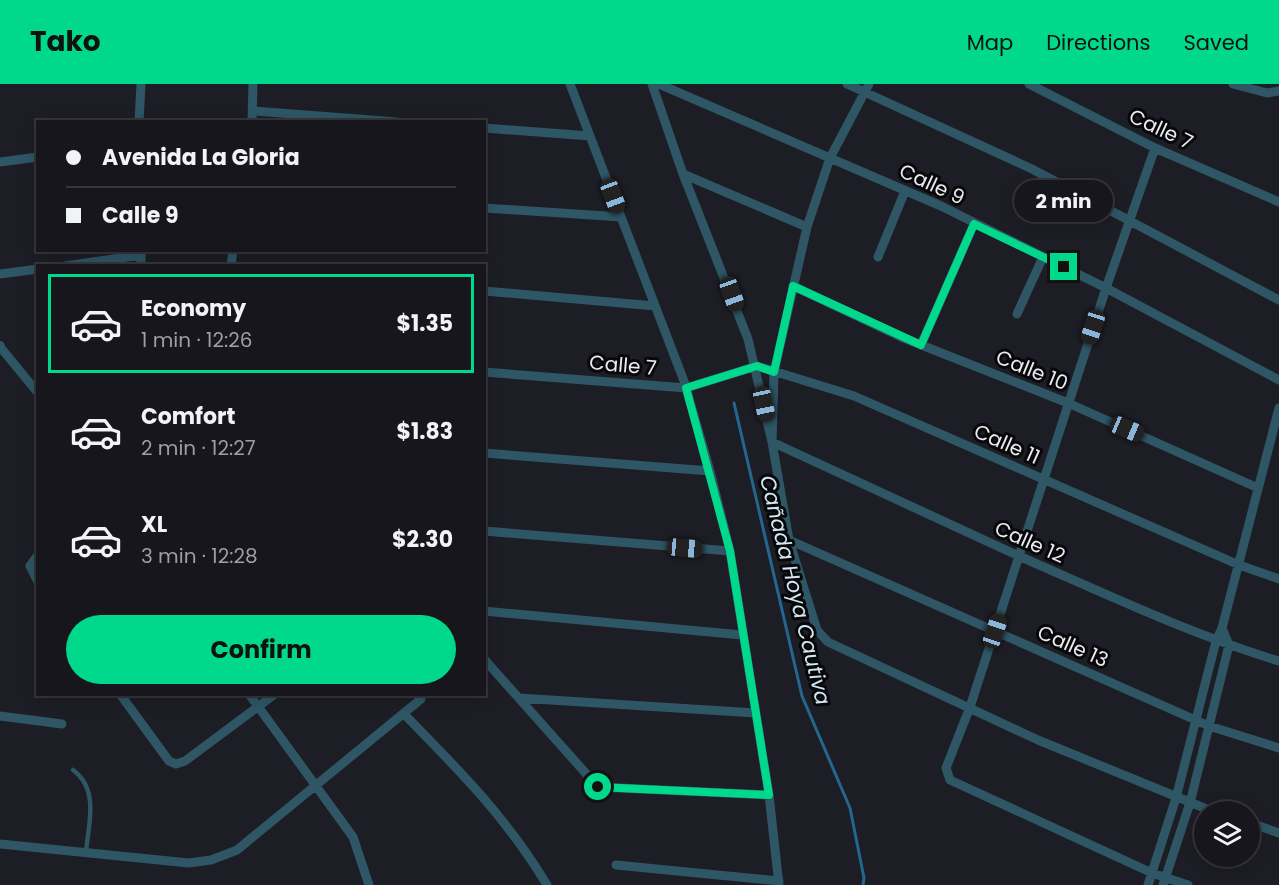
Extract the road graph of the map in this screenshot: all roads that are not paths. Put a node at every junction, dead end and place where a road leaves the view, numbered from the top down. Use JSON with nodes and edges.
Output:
{"nodes":[{"id":1,"x":141,"y":84,"type":"edge"},
{"id":2,"x":253,"y":84,"type":"edge"},
{"id":3,"x":570,"y":84,"type":"edge"},
{"id":4,"x":652,"y":84,"type":"edge"},
{"id":5,"x":659,"y":84,"type":"edge"},
{"id":6,"x":847,"y":84,"type":"edge"},
{"id":7,"x":1029,"y":84,"type":"edge"},
{"id":8,"x":1233,"y":84,"type":"edge"},
{"id":9,"x":1045,"y":87,"type":"edge"},
{"id":10,"x":867,"y":88,"type":"edge"},
{"id":11,"x":1279,"y":92,"type":"edge"},
{"id":12,"x":253,"y":111,"type":"junction"},
{"id":13,"x":139,"y":120,"type":"edge"},
{"id":14,"x":252,"y":120,"type":"edge"},
{"id":15,"x":371,"y":120,"type":"edge"},
{"id":16,"x":486,"y":128,"type":"edge"},
{"id":17,"x":590,"y":136,"type":"junction"},
{"id":18,"x":1155,"y":148,"type":"junction"},
{"id":19,"x":36,"y":157,"type":"edge"},
{"id":20,"x":830,"y":158,"type":"junction"},
{"id":21,"x":0,"y":162,"type":"edge"},
{"id":22,"x":683,"y":174,"type":"junction"},
{"id":23,"x":905,"y":190,"type":"junction"},
{"id":24,"x":1279,"y":202,"type":"edge"},
{"id":25,"x":486,"y":208,"type":"edge"},
{"id":26,"x":621,"y":217,"type":"junction"},
{"id":27,"x":1130,"y":219,"type":"junction"},
{"id":28,"x":974,"y":224,"type":"junction"},
{"id":29,"x":807,"y":227,"type":"junction"},
{"id":30,"x":141,"y":253,"type":"edge"},
{"id":31,"x":878,"y":257,"type":"dead end"},
{"id":32,"x":1043,"y":257,"type":"junction"},
{"id":33,"x":77,"y":264,"type":"edge"},
{"id":34,"x":36,"y":269,"type":"edge"},
{"id":35,"x":0,"y":274,"type":"edge"},
{"id":36,"x":793,"y":286,"type":"junction"},
{"id":37,"x":1106,"y":288,"type":"junction"},
{"id":38,"x":486,"y":291,"type":"edge"},
{"id":39,"x":1279,"y":300,"type":"edge"},
{"id":40,"x":655,"y":306,"type":"junction"},
{"id":41,"x":1017,"y":314,"type":"dead end"},
{"id":42,"x":921,"y":345,"type":"junction"},
{"id":43,"x":0,"y":348,"type":"edge"},
{"id":44,"x":757,"y":366,"type":"junction"},
{"id":45,"x":486,"y":372,"type":"edge"},
{"id":46,"x":774,"y":372,"type":"junction"},
{"id":47,"x":1279,"y":380,"type":"edge"},
{"id":48,"x":686,"y":388,"type":"junction"},
{"id":49,"x":36,"y":391,"type":"edge"},
{"id":50,"x":1068,"y":404,"type":"junction"},
{"id":51,"x":1279,"y":408,"type":"edge"},
{"id":52,"x":772,"y":442,"type":"junction"},
{"id":53,"x":486,"y":453,"type":"edge"},
{"id":54,"x":710,"y":471,"type":"junction"},
{"id":55,"x":1044,"y":480,"type":"junction"},
{"id":56,"x":1258,"y":488,"type":"junction"},
{"id":57,"x":486,"y":531,"type":"edge"},
{"id":58,"x":789,"y":540,"type":"junction"},
{"id":59,"x":730,"y":551,"type":"junction"},
{"id":60,"x":1020,"y":556,"type":"junction"},
{"id":61,"x":36,"y":558,"type":"edge"},
{"id":62,"x":1239,"y":565,"type":"junction"},
{"id":63,"x":36,"y":578,"type":"edge"},
{"id":64,"x":1279,"y":579,"type":"edge"},
{"id":65,"x":486,"y":611,"type":"edge"},
{"id":66,"x":1222,"y":628,"type":"junction"},
{"id":67,"x":995,"y":631,"type":"junction"},
{"id":68,"x":742,"y":635,"type":"junction"},
{"id":69,"x":1216,"y":641,"type":"junction"},
{"id":70,"x":1229,"y":645,"type":"junction"},
{"id":71,"x":1279,"y":661,"type":"edge"},
{"id":72,"x":486,"y":662,"type":"edge"},
{"id":73,"x":121,"y":696,"type":"edge"},
{"id":74,"x":250,"y":696,"type":"edge"},
{"id":75,"x":272,"y":696,"type":"edge"},
{"id":76,"x":519,"y":698,"type":"junction"},
{"id":77,"x":421,"y":699,"type":"dead end"},
{"id":78,"x":258,"y":707,"type":"junction"},
{"id":79,"x":970,"y":707,"type":"junction"},
{"id":80,"x":755,"y":713,"type":"junction"},
{"id":81,"x":404,"y":714,"type":"junction"},
{"id":82,"x":0,"y":716,"type":"edge"},
{"id":83,"x":1196,"y":721,"type":"junction"},
{"id":84,"x":62,"y":724,"type":"dead end"},
{"id":85,"x":1209,"y":726,"type":"junction"},
{"id":86,"x":1279,"y":748,"type":"edge"},
{"id":87,"x":73,"y":770,"type":"dead end"},
{"id":88,"x":316,"y":784,"type":"junction"},
{"id":89,"x":769,"y":795,"type":"junction"},
{"id":90,"x":1176,"y":798,"type":"junction"},
{"id":91,"x":1190,"y":803,"type":"junction"},
{"id":92,"x":1194,"y":804,"type":"edge"},
{"id":93,"x":1260,"y":826,"type":"edge"},
{"id":94,"x":1279,"y":833,"type":"edge"},
{"id":95,"x":0,"y":844,"type":"edge"},
{"id":96,"x":86,"y":851,"type":"junction"},
{"id":97,"x":616,"y":865,"type":"dead end"},
{"id":98,"x":1152,"y":873,"type":"junction"},
{"id":99,"x":368,"y":880,"type":"edge"},
{"id":100,"x":1165,"y":881,"type":"edge"},
{"id":101,"x":779,"y":883,"type":"edge"},
{"id":102,"x":547,"y":885,"type":"edge"},
{"id":103,"x":1148,"y":885,"type":"edge"},
{"id":104,"x":1188,"y":885,"type":"edge"}],
"edges":[{"from":1,"to":13,"type":"street"},
{"from":2,"to":12,"type":"street"},
{"from":3,"to":17,"type":"street"},
{"from":4,"to":22,"type":"street"},
{"from":5,"to":20,"type":"street","name":"Calle 9"},
{"from":6,"to":10,"type":"street"},
{"from":7,"to":9,"type":"street","name":"Calle 7"},
{"from":8,"to":11,"type":"street"},
{"from":9,"to":18,"type":"street","name":"Calle 7"},
{"from":10,"to":20,"type":"street"},
{"from":10,"to":27,"type":"street"},
{"from":12,"to":14,"type":"street"},
{"from":12,"to":15,"type":"street"},
{"from":16,"to":17,"type":"street"},
{"from":17,"to":26,"type":"street"},
{"from":18,"to":24,"type":"street","name":"Calle 7"},
{"from":18,"to":27,"type":"street"},
{"from":19,"to":21,"type":"street"},
{"from":20,"to":23,"type":"street","name":"Calle 9"},
{"from":20,"to":29,"type":"street"},
{"from":22,"to":29,"type":"street"},
{"from":22,"to":44,"type":"street"},
{"from":23,"to":28,"type":"street","name":"Calle 9"},
{"from":23,"to":31,"type":"street"},
{"from":25,"to":26,"type":"street"},
{"from":26,"to":40,"type":"street"},
{"from":27,"to":37,"type":"street"},
{"from":27,"to":39,"type":"street"},
{"from":28,"to":32,"type":"street","name":"Calle 9"},
{"from":28,"to":42,"type":"street"},
{"from":29,"to":36,"type":"street"},
{"from":30,"to":33,"type":"street"},
{"from":32,"to":37,"type":"street","name":"Calle 9"},
{"from":32,"to":41,"type":"street"},
{"from":34,"to":35,"type":"street"},
{"from":36,"to":42,"type":"street","name":"Calle 10"},
{"from":36,"to":46,"type":"street"},
{"from":37,"to":47,"type":"street","name":"Calle 9"},
{"from":37,"to":50,"type":"street"},
{"from":38,"to":40,"type":"street"},
{"from":40,"to":48,"type":"street"},
{"from":42,"to":50,"type":"street","name":"Calle 10"},
{"from":43,"to":49,"type":"street"},
{"from":44,"to":46,"type":"street","name":"Calle 11"},
{"from":44,"to":48,"type":"street","name":"Calle 7"},
{"from":44,"to":52,"type":"street"},
{"from":45,"to":48,"type":"street","name":"Calle 7"},
{"from":46,"to":52,"type":"street"},
{"from":46,"to":55,"type":"street","name":"Calle 11"},
{"from":48,"to":54,"type":"street"},
{"from":50,"to":55,"type":"street"},
{"from":50,"to":56,"type":"street","name":"Calle 10"},
{"from":51,"to":56,"type":"street"},
{"from":52,"to":58,"type":"street"},
{"from":52,"to":60,"type":"street","name":"Calle 12"},
{"from":53,"to":54,"type":"street"},
{"from":54,"to":59,"type":"street"},
{"from":55,"to":60,"type":"street"},
{"from":55,"to":62,"type":"street","name":"Calle 11"},
{"from":56,"to":62,"type":"street"},
{"from":57,"to":59,"type":"street"},
{"from":58,"to":67,"type":"street","name":"Calle 13"},
{"from":58,"to":79,"type":"street"},
{"from":59,"to":68,"type":"street"},
{"from":60,"to":67,"type":"street"},
{"from":60,"to":69,"type":"street","name":"Calle 12"},
{"from":61,"to":63,"type":"street"},
{"from":62,"to":64,"type":"street","name":"Calle 11"},
{"from":62,"to":66,"type":"street"},
{"from":65,"to":68,"type":"street"},
{"from":66,"to":69,"type":"street"},
{"from":66,"to":70,"type":"street"},
{"from":67,"to":79,"type":"street"},
{"from":67,"to":83,"type":"street","name":"Calle 13"},
{"from":68,"to":80,"type":"street"},
{"from":69,"to":70,"type":"street","name":"Calle 12"},
{"from":69,"to":83,"type":"street"},
{"from":70,"to":71,"type":"street","name":"Calle 12"},
{"from":70,"to":85,"type":"street"},
{"from":72,"to":76,"type":"street"},
{"from":73,"to":78,"type":"street"},
{"from":74,"to":78,"type":"street"},
{"from":75,"to":78,"type":"street"},
{"from":76,"to":80,"type":"street"},
{"from":76,"to":89,"type":"street"},
{"from":77,"to":81,"type":"street"},
{"from":78,"to":88,"type":"street"},
{"from":79,"to":90,"type":"street"},
{"from":79,"to":98,"type":"street"},
{"from":80,"to":89,"type":"street"},
{"from":81,"to":88,"type":"street"},
{"from":81,"to":102,"type":"street"},
{"from":82,"to":84,"type":"street"},
{"from":83,"to":85,"type":"street","name":"Calle 13"},
{"from":83,"to":90,"type":"street"},
{"from":85,"to":86,"type":"street","name":"Calle 13"},
{"from":85,"to":91,"type":"street"},
{"from":87,"to":96,"type":"lane"},
{"from":88,"to":96,"type":"street"},
{"from":88,"to":99,"type":"street"},
{"from":89,"to":101,"type":"street"},
{"from":90,"to":91,"type":"street"},
{"from":90,"to":98,"type":"street"},
{"from":91,"to":92,"type":"street"},
{"from":91,"to":100,"type":"street"},
{"from":93,"to":94,"type":"street"},
{"from":95,"to":96,"type":"street"},
{"from":97,"to":101,"type":"street"},
{"from":98,"to":100,"type":"street"},
{"from":98,"to":103,"type":"street"},
{"from":100,"to":104,"type":"street"}]}
